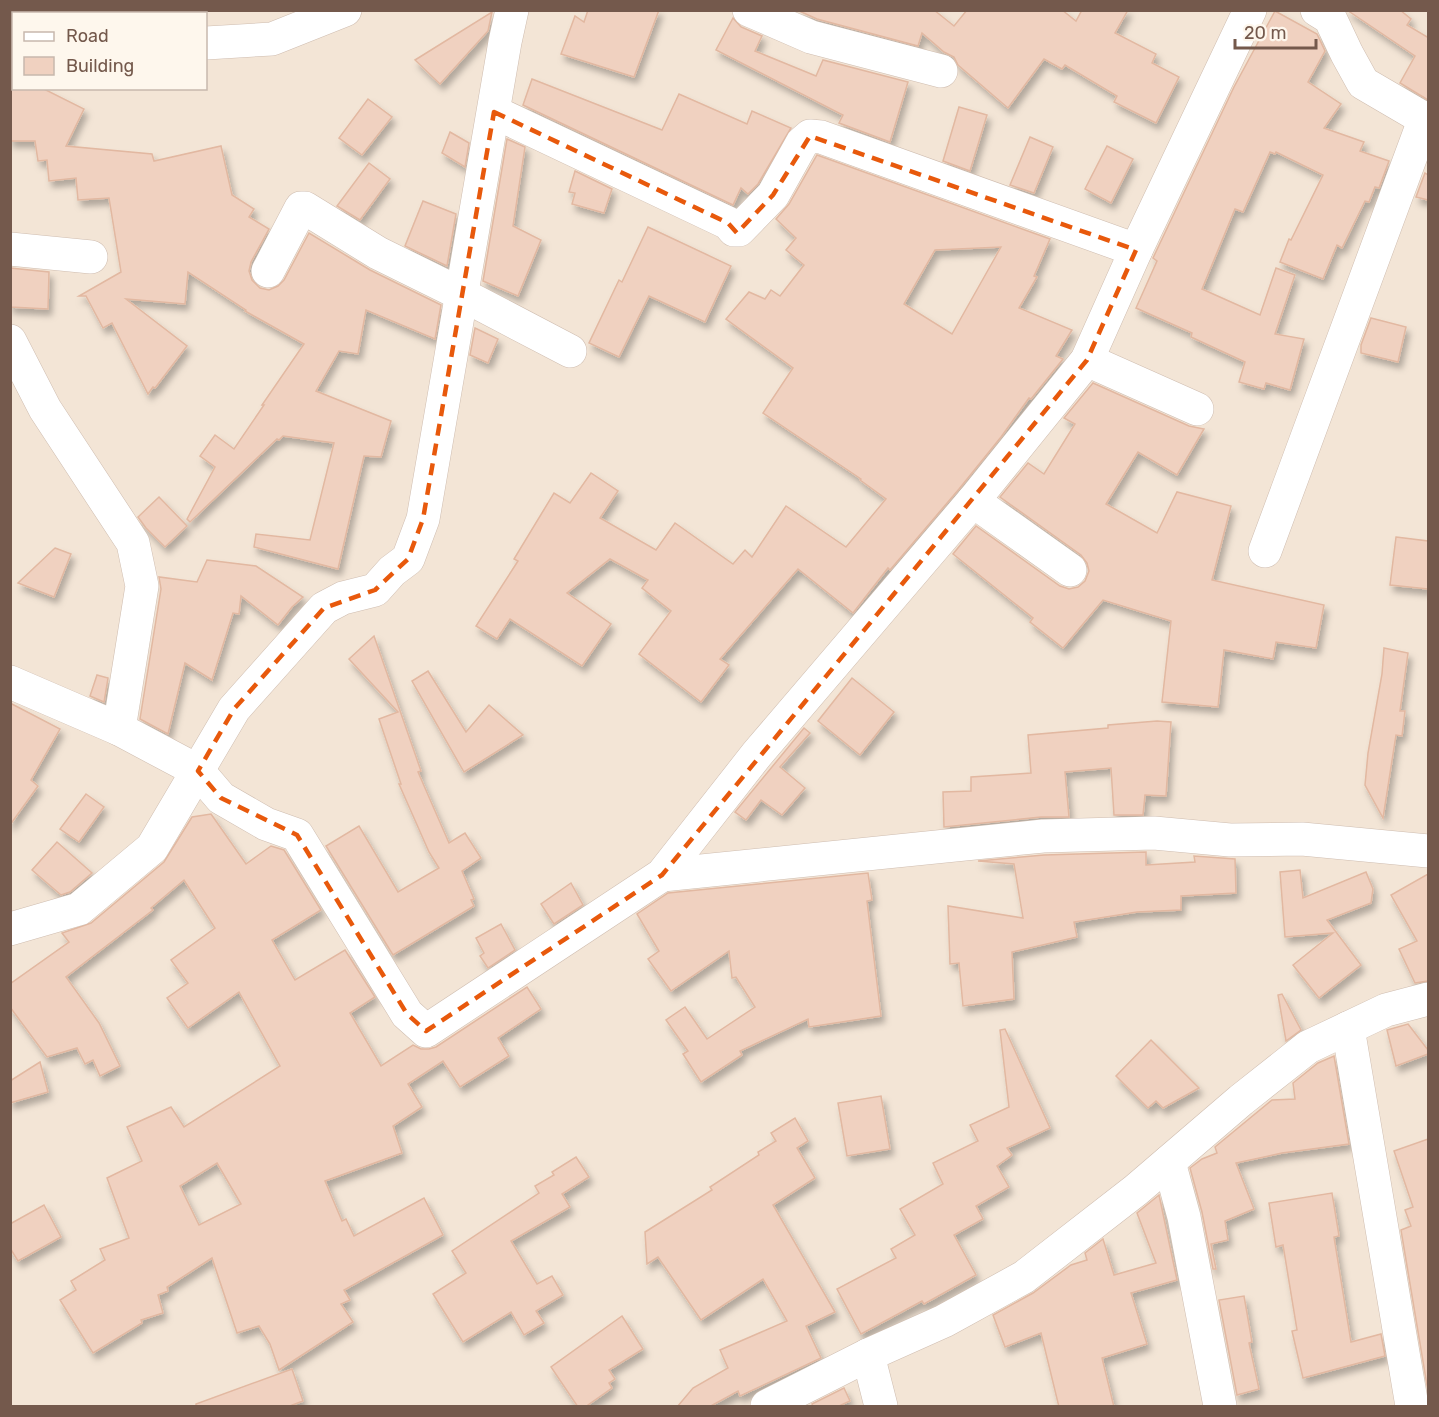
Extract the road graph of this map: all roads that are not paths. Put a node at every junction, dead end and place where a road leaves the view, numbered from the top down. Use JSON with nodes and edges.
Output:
{"nodes":[{"id":1,"x":345,"y":10,"type":"edge"},
{"id":2,"x":512,"y":10,"type":"edge"},
{"id":3,"x":749,"y":10,"type":"edge"},
{"id":4,"x":1250,"y":10,"type":"edge"},
{"id":5,"x":1317,"y":10,"type":"edge"},
{"id":6,"x":207,"y":43,"type":"edge"},
{"id":7,"x":941,"y":70,"type":"dead end"},
{"id":8,"x":494,"y":112,"type":"junction"},
{"id":9,"x":1427,"y":120,"type":"edge"},
{"id":10,"x":10,"y":249,"type":"edge"},
{"id":11,"x":1136,"y":250,"type":"junction"},
{"id":12,"x":91,"y":257,"type":"dead end"},
{"id":13,"x":268,"y":271,"type":"dead end"},
{"id":14,"x":463,"y":295,"type":"junction"},
{"id":15,"x":10,"y":341,"type":"edge"},
{"id":16,"x":570,"y":351,"type":"dead end"},
{"id":17,"x":1087,"y":360,"type":"junction"},
{"id":18,"x":1197,"y":409,"type":"dead end"},
{"id":19,"x":973,"y":501,"type":"junction"},
{"id":20,"x":1265,"y":551,"type":"dead end"},
{"id":21,"x":1070,"y":570,"type":"dead end"},
{"id":22,"x":10,"y":682,"type":"edge"},
{"id":23,"x":119,"y":729,"type":"junction"},
{"id":24,"x":198,"y":771,"type":"junction"},
{"id":25,"x":1428,"y":851,"type":"edge"},
{"id":26,"x":662,"y":875,"type":"junction"},
{"id":27,"x":10,"y":929,"type":"edge"},
{"id":28,"x":1428,"y":999,"type":"edge"},
{"id":29,"x":1348,"y":1028,"type":"junction"},
{"id":30,"x":1168,"y":1162,"type":"junction"},
{"id":31,"x":868,"y":1355,"type":"junction"},
{"id":32,"x":767,"y":1407,"type":"edge"},
{"id":33,"x":881,"y":1407,"type":"edge"},
{"id":34,"x":1220,"y":1407,"type":"edge"},
{"id":35,"x":1412,"y":1407,"type":"edge"}],
"edges":[{"from":1,"to":6,"type":"street"},
{"from":2,"to":8,"type":"street"},
{"from":3,"to":7,"type":"street"},
{"from":4,"to":11,"type":"street"},
{"from":5,"to":9,"type":"street"},
{"from":8,"to":11,"type":"street"},
{"from":8,"to":14,"type":"street"},
{"from":9,"to":20,"type":"street"},
{"from":10,"to":12,"type":"street"},
{"from":11,"to":17,"type":"street"},
{"from":13,"to":14,"type":"street"},
{"from":14,"to":16,"type":"street"},
{"from":14,"to":24,"type":"street"},
{"from":15,"to":23,"type":"street"},
{"from":17,"to":18,"type":"street"},
{"from":17,"to":19,"type":"street"},
{"from":19,"to":21,"type":"street"},
{"from":19,"to":26,"type":"street"},
{"from":22,"to":23,"type":"street"},
{"from":23,"to":24,"type":"street"},
{"from":24,"to":26,"type":"street"},
{"from":24,"to":27,"type":"street"},
{"from":25,"to":26,"type":"street"},
{"from":28,"to":29,"type":"street"},
{"from":29,"to":30,"type":"street"},
{"from":29,"to":35,"type":"street"},
{"from":30,"to":31,"type":"street"},
{"from":30,"to":34,"type":"street"},
{"from":31,"to":32,"type":"street"},
{"from":31,"to":33,"type":"street"}]}
